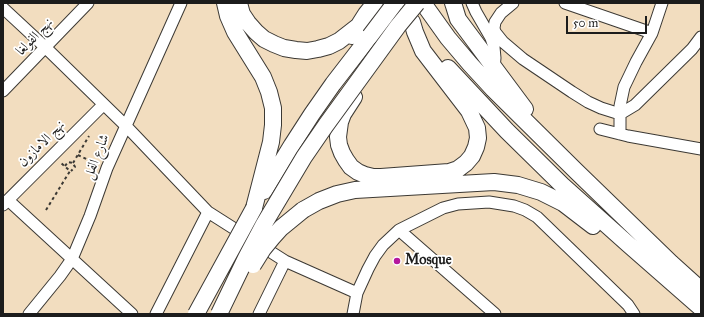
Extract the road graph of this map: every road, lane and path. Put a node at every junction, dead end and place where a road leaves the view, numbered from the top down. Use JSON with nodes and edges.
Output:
{"nodes":[{"id":1,"x":88,"y":3,"type":"edge"},
{"id":2,"x":181,"y":3,"type":"edge"},
{"id":3,"x":225,"y":3,"type":"edge"},
{"id":4,"x":239,"y":3,"type":"edge"},
{"id":5,"x":375,"y":3,"type":"edge"},
{"id":6,"x":394,"y":3,"type":"edge"},
{"id":7,"x":399,"y":3,"type":"edge"},
{"id":8,"x":417,"y":3,"type":"edge"},
{"id":9,"x":423,"y":3,"type":"edge"},
{"id":10,"x":453,"y":3,"type":"edge"},
{"id":11,"x":472,"y":3,"type":"edge"},
{"id":12,"x":513,"y":3,"type":"edge"},
{"id":13,"x":565,"y":3,"type":"edge"},
{"id":14,"x":662,"y":3,"type":"edge"},
{"id":15,"x":3,"y":8,"type":"edge"},
{"id":16,"x":412,"y":22,"type":"junction"},
{"id":17,"x":363,"y":31,"type":"junction"},
{"id":18,"x":652,"y":33,"type":"junction"},
{"id":19,"x":701,"y":37,"type":"edge"},
{"id":20,"x":383,"y":46,"type":"junction"},
{"id":21,"x":45,"y":48,"type":"junction"},
{"id":22,"x":494,"y":68,"type":"junction"},
{"id":23,"x":3,"y":91,"type":"edge"},
{"id":24,"x":103,"y":105,"type":"junction"},
{"id":25,"x":620,"y":114,"type":"junction"},
{"id":26,"x":126,"y":126,"type":"junction"},
{"id":27,"x":600,"y":129,"type":"dead end"},
{"id":28,"x":620,"y":134,"type":"junction"},
{"id":29,"x":89,"y":136,"type":"dead end"},
{"id":30,"x":548,"y":144,"type":"junction"},
{"id":31,"x":701,"y":149,"type":"edge"},
{"id":32,"x":52,"y":155,"type":"junction"},
{"id":33,"x":78,"y":155,"type":"junction"},
{"id":34,"x":73,"y":163,"type":"junction"},
{"id":35,"x":65,"y":166,"type":"junction"},
{"id":36,"x":107,"y":168,"type":"junction"},
{"id":37,"x":70,"y":171,"type":"junction"},
{"id":38,"x":6,"y":202,"type":"edge"},
{"id":39,"x":254,"y":208,"type":"junction"},
{"id":40,"x":46,"y":210,"type":"dead end"},
{"id":41,"x":208,"y":212,"type":"junction"},
{"id":42,"x":399,"y":230,"type":"junction"},
{"id":43,"x":661,"y":252,"type":"junction"},
{"id":44,"x":72,"y":258,"type":"junction"},
{"id":45,"x":284,"y":262,"type":"junction"},
{"id":46,"x":662,"y":273,"type":"junction"},
{"id":47,"x":701,"y":281,"type":"edge"},
{"id":48,"x":701,"y":290,"type":"edge"},
{"id":49,"x":356,"y":293,"type":"junction"},
{"id":50,"x":685,"y":294,"type":"junction"},
{"id":51,"x":701,"y":308,"type":"edge"},
{"id":52,"x":29,"y":314,"type":"edge"},
{"id":53,"x":132,"y":314,"type":"edge"},
{"id":54,"x":156,"y":314,"type":"edge"},
{"id":55,"x":196,"y":314,"type":"edge"},
{"id":56,"x":220,"y":314,"type":"edge"},
{"id":57,"x":259,"y":314,"type":"edge"},
{"id":58,"x":353,"y":314,"type":"edge"},
{"id":59,"x":495,"y":314,"type":"edge"},
{"id":60,"x":634,"y":314,"type":"edge"},
{"id":61,"x":698,"y":314,"type":"edge"}],
"edges":[{"from":1,"to":21,"type":"street","name":"نهج الفولغا"},
{"from":2,"to":26,"type":"street","name":"شارع الفل"},
{"from":3,"to":39,"type":"highway"},
{"from":4,"to":17,"type":"highway"},
{"from":5,"to":17,"type":"highway"},
{"from":6,"to":16,"type":"highway"},
{"from":6,"to":17,"type":"highway","bridge":true},
{"from":7,"to":16,"type":"highway"},
{"from":8,"to":20,"type":"highway","bridge":true},
{"from":9,"to":30,"type":"highway"},
{"from":10,"to":22,"type":"highway"},
{"from":11,"to":22,"type":"street"},
{"from":12,"to":25,"type":"street"},
{"from":13,"to":18,"type":"street"},
{"from":14,"to":18,"type":"street"},
{"from":15,"to":21,"type":"street"},
{"from":16,"to":20,"type":"highway"},
{"from":16,"to":46,"type":"highway"},
{"from":17,"to":39,"type":"highway"},
{"from":18,"to":25,"type":"street"},
{"from":19,"to":25,"type":"street"},
{"from":20,"to":56,"type":"highway","bridge":true},
{"from":21,"to":23,"type":"street","name":"نهج الفولغا"},
{"from":21,"to":24,"type":"street"},
{"from":22,"to":30,"type":"highway"},
{"from":24,"to":26,"type":"street"},
{"from":24,"to":32,"type":"street","name":"نهج الامازون"},
{"from":25,"to":28,"type":"street"},
{"from":26,"to":36,"type":"street","name":"شارع الفل"},
{"from":26,"to":41,"type":"street"},
{"from":27,"to":28,"type":"street"},
{"from":28,"to":31,"type":"street"},
{"from":29,"to":33,"type":"path"},
{"from":30,"to":43,"type":"highway"},
{"from":32,"to":35,"type":"path"},
{"from":32,"to":38,"type":"street","name":"نهج الامازون"},
{"from":33,"to":34,"type":"path"},
{"from":33,"to":36,"type":"path"},
{"from":34,"to":35,"type":"path"},
{"from":34,"to":37,"type":"path"},
{"from":35,"to":37,"type":"path"},
{"from":36,"to":44,"type":"street","name":"شارع الفل"},
{"from":37,"to":40,"type":"path"},
{"from":38,"to":44,"type":"street"},
{"from":39,"to":55,"type":"highway","bridge":true},
{"from":41,"to":45,"type":"street"},
{"from":41,"to":54,"type":"street"},
{"from":42,"to":49,"type":"street"},
{"from":42,"to":59,"type":"street"},
{"from":42,"to":60,"type":"street"},
{"from":43,"to":47,"type":"highway"},
{"from":43,"to":48,"type":"highway"},
{"from":44,"to":52,"type":"street","name":"شارع الفل"},
{"from":44,"to":53,"type":"street"},
{"from":45,"to":49,"type":"street"},
{"from":45,"to":57,"type":"street"},
{"from":46,"to":50,"type":"highway"},
{"from":46,"to":56,"type":"highway","bridge":true},
{"from":49,"to":58,"type":"street"},
{"from":50,"to":51,"type":"highway"},
{"from":50,"to":61,"type":"highway"}]}
